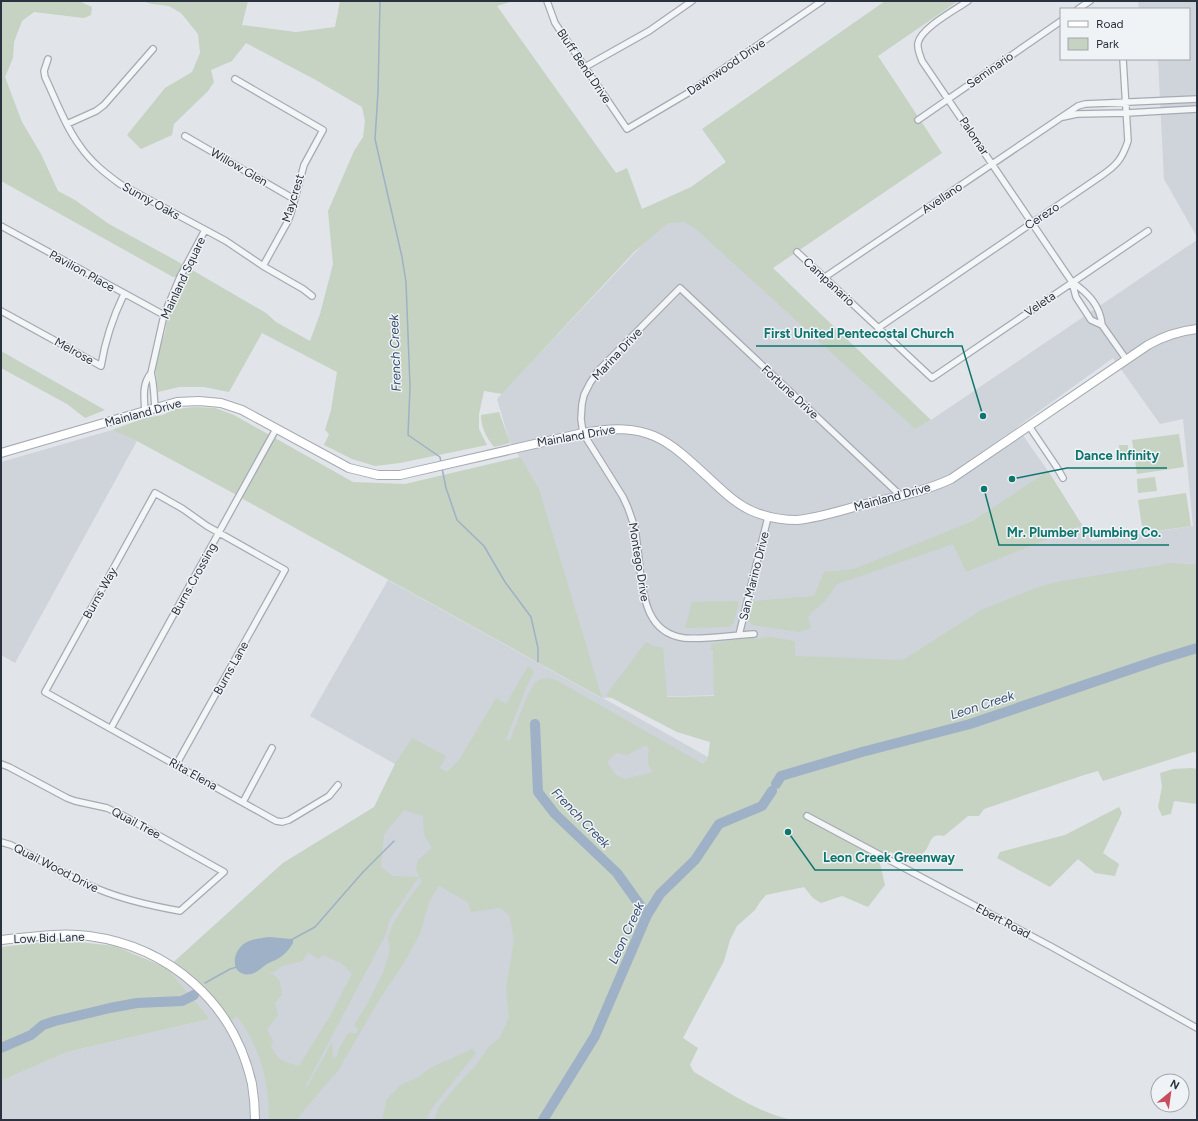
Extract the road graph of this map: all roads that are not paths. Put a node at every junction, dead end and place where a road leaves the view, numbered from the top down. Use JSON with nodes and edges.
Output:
{"nodes":[{"id":1,"x":547,"y":1,"type":"edge"},
{"id":2,"x":692,"y":1,"type":"edge"},
{"id":3,"x":822,"y":1,"type":"edge"},
{"id":4,"x":968,"y":1,"type":"edge"},
{"id":5,"x":1088,"y":2,"type":"edge"},
{"id":6,"x":1079,"y":8,"type":"edge"},
{"id":7,"x":1060,"y":22,"type":"edge"},
{"id":8,"x":153,"y":49,"type":"dead end"},
{"id":9,"x":48,"y":60,"type":"dead end"},
{"id":10,"x":1123,"y":60,"type":"edge"},
{"id":11,"x":585,"y":67,"type":"junction"},
{"id":12,"x":235,"y":79,"type":"dead end"},
{"id":13,"x":948,"y":99,"type":"junction"},
{"id":14,"x":1197,"y":99,"type":"edge"},
{"id":15,"x":1176,"y":100,"type":"junction"},
{"id":16,"x":1150,"y":101,"type":"junction"},
{"id":17,"x":1125,"y":103,"type":"junction"},
{"id":18,"x":1197,"y":108,"type":"edge"},
{"id":19,"x":1176,"y":110,"type":"junction"},
{"id":20,"x":1150,"y":112,"type":"junction"},
{"id":21,"x":1126,"y":114,"type":"junction"},
{"id":22,"x":1059,"y":118,"type":"junction"},
{"id":23,"x":918,"y":120,"type":"dead end"},
{"id":24,"x":67,"y":124,"type":"junction"},
{"id":25,"x":627,"y":129,"type":"joint"},
{"id":26,"x":185,"y":136,"type":"dead end"},
{"id":27,"x":992,"y":164,"type":"junction"},
{"id":28,"x":294,"y":199,"type":"junction"},
{"id":29,"x":1032,"y":223,"type":"junction"},
{"id":30,"x":1,"y":226,"type":"edge"},
{"id":31,"x":205,"y":230,"type":"junction"},
{"id":32,"x":1148,"y":230,"type":"dead end"},
{"id":33,"x":797,"y":252,"type":"dead end"},
{"id":34,"x":263,"y":266,"type":"junction"},
{"id":35,"x":825,"y":277,"type":"junction"},
{"id":36,"x":1072,"y":282,"type":"junction"},
{"id":37,"x":680,"y":288,"type":"joint"},
{"id":38,"x":124,"y":294,"type":"junction"},
{"id":39,"x":312,"y":296,"type":"dead end"},
{"id":40,"x":1090,"y":298,"type":"junction"},
{"id":41,"x":1081,"y":304,"type":"junction"},
{"id":42,"x":1,"y":311,"type":"edge"},
{"id":43,"x":164,"y":315,"type":"junction"},
{"id":44,"x":1102,"y":325,"type":"junction"},
{"id":45,"x":878,"y":328,"type":"junction"},
{"id":46,"x":1197,"y":329,"type":"edge"},
{"id":47,"x":1126,"y":359,"type":"junction"},
{"id":48,"x":151,"y":373,"type":"junction"},
{"id":49,"x":932,"y":378,"type":"joint"},
{"id":50,"x":155,"y":408,"type":"junction"},
{"id":51,"x":145,"y":411,"type":"junction"},
{"id":52,"x":1029,"y":426,"type":"junction"},
{"id":53,"x":276,"y":429,"type":"junction"},
{"id":54,"x":583,"y":433,"type":"junction"},
{"id":55,"x":1,"y":453,"type":"edge"},
{"id":56,"x":1062,"y":478,"type":"dead end"},
{"id":57,"x":900,"y":495,"type":"junction"},
{"id":58,"x":768,"y":517,"type":"junction"},
{"id":59,"x":219,"y":533,"type":"junction"},
{"id":60,"x":754,"y":634,"type":"dead end"},
{"id":61,"x":739,"y":635,"type":"junction"},
{"id":62,"x":45,"y":692,"type":"joint"},
{"id":63,"x":111,"y":728,"type":"junction"},
{"id":64,"x":272,"y":748,"type":"dead end"},
{"id":65,"x":1,"y":764,"type":"edge"},
{"id":66,"x":176,"y":765,"type":"junction"},
{"id":67,"x":338,"y":785,"type":"dead end"},
{"id":68,"x":243,"y":802,"type":"junction"},
{"id":69,"x":807,"y":816,"type":"dead end"},
{"id":70,"x":1,"y":842,"type":"edge"},
{"id":71,"x":180,"y":911,"type":"joint"},
{"id":72,"x":1,"y":940,"type":"edge"},
{"id":73,"x":1197,"y":1028,"type":"edge"},
{"id":74,"x":256,"y":1120,"type":"edge"}],
"edges":[{"from":1,"to":11,"type":"street","name":"Bluff Bend Drive"},
{"from":2,"to":11,"type":"street"},
{"from":3,"to":25,"type":"street","name":"Dawnwood Drive"},
{"from":4,"to":13,"type":"street","name":"Palomar"},
{"from":5,"to":6,"type":"street"},
{"from":7,"to":13,"type":"street","name":"Seminario"},
{"from":8,"to":24,"type":"street"},
{"from":9,"to":24,"type":"street","name":"Sunny Oaks"},
{"from":10,"to":17,"type":"street","name":"Cerezo"},
{"from":11,"to":25,"type":"street","name":"Bluff Bend Drive"},
{"from":12,"to":28,"type":"street","name":"Maycrest"},
{"from":13,"to":23,"type":"street","name":"Seminario"},
{"from":13,"to":27,"type":"street","name":"Palomar"},
{"from":14,"to":15,"type":"street","name":"Avellano"},
{"from":15,"to":16,"type":"street","name":"Avellano"},
{"from":15,"to":19,"type":"street"},
{"from":16,"to":17,"type":"street","name":"Avellano"},
{"from":16,"to":20,"type":"street"},
{"from":17,"to":21,"type":"street","name":"Cerezo"},
{"from":17,"to":22,"type":"street","name":"Avellano"},
{"from":18,"to":19,"type":"street","name":"Avellano"},
{"from":19,"to":20,"type":"street","name":"Avellano"},
{"from":20,"to":21,"type":"street","name":"Avellano"},
{"from":21,"to":22,"type":"street","name":"Avellano"},
{"from":21,"to":29,"type":"street","name":"Cerezo"},
{"from":22,"to":27,"type":"street","name":"Avellano"},
{"from":24,"to":31,"type":"street","name":"Sunny Oaks"},
{"from":26,"to":28,"type":"street","name":"Willow Glen"},
{"from":27,"to":29,"type":"street","name":"Palomar"},
{"from":27,"to":35,"type":"street","name":"Avellano"},
{"from":28,"to":34,"type":"street","name":"Maycrest"},
{"from":29,"to":36,"type":"street","name":"Palomar"},
{"from":29,"to":45,"type":"street","name":"Cerezo"},
{"from":30,"to":38,"type":"street","name":"Pavilion Place"},
{"from":31,"to":34,"type":"street","name":"Sunny Oaks"},
{"from":31,"to":43,"type":"street","name":"Mainland Square"},
{"from":32,"to":36,"type":"street","name":"Veleta"},
{"from":33,"to":35,"type":"street","name":"Campanario"},
{"from":34,"to":39,"type":"street","name":"Sunny Oaks"},
{"from":35,"to":45,"type":"street","name":"Campanario"},
{"from":36,"to":40,"type":"street","name":"Palomar"},
{"from":36,"to":41,"type":"street","name":"Palomar"},
{"from":36,"to":49,"type":"street","name":"Veleta"},
{"from":37,"to":54,"type":"street","name":"Marina Drive"},
{"from":37,"to":57,"type":"street","name":"Fortune Drive"},
{"from":38,"to":42,"type":"street","name":"Melrose"},
{"from":38,"to":43,"type":"street","name":"Pavilion Place"},
{"from":40,"to":41,"type":"street"},
{"from":40,"to":44,"type":"street","name":"Palomar"},
{"from":41,"to":44,"type":"street","name":"Palomar"},
{"from":43,"to":48,"type":"street","name":"Mainland Square"},
{"from":44,"to":47,"type":"street","name":"Palomar"},
{"from":45,"to":49,"type":"street","name":"Campanario"},
{"from":46,"to":47,"type":"main road","name":"Mainland Drive"},
{"from":47,"to":52,"type":"main road","name":"Mainland Drive"},
{"from":48,"to":50,"type":"street","name":"Mainland Square"},
{"from":48,"to":51,"type":"street","name":"Mainland Square"},
{"from":50,"to":51,"type":"main road","name":"Mainland Drive"},
{"from":50,"to":53,"type":"main road","name":"Mainland Drive"},
{"from":51,"to":55,"type":"main road","name":"Mainland Drive"},
{"from":52,"to":56,"type":"street"},
{"from":52,"to":57,"type":"main road","name":"Mainland Drive"},
{"from":53,"to":54,"type":"main road","name":"Mainland Drive"},
{"from":53,"to":59,"type":"street","name":"Burns Crossing"},
{"from":54,"to":58,"type":"main road","name":"Mainland Drive"},
{"from":54,"to":61,"type":"street","name":"Montego Drive"},
{"from":57,"to":58,"type":"main road","name":"Mainland Drive"},
{"from":58,"to":61,"type":"street","name":"San Marino Drive"},
{"from":59,"to":62,"type":"street","name":"Burns Way"},
{"from":59,"to":63,"type":"street","name":"Burns Crossing"},
{"from":59,"to":66,"type":"street","name":"Burns Lane"},
{"from":60,"to":61,"type":"street"},
{"from":62,"to":63,"type":"street","name":"Rita Elena"},
{"from":63,"to":66,"type":"street","name":"Rita Elena"},
{"from":64,"to":68,"type":"street"},
{"from":65,"to":71,"type":"street","name":"Quail Tree"},
{"from":66,"to":68,"type":"street","name":"Rita Elena"},
{"from":67,"to":68,"type":"street","name":"Rita Elena"},
{"from":69,"to":73,"type":"street","name":"Ebert Road"},
{"from":70,"to":71,"type":"street","name":"Quail Wood Drive"},
{"from":72,"to":74,"type":"main road","name":"Low Bid Lane"}]}
